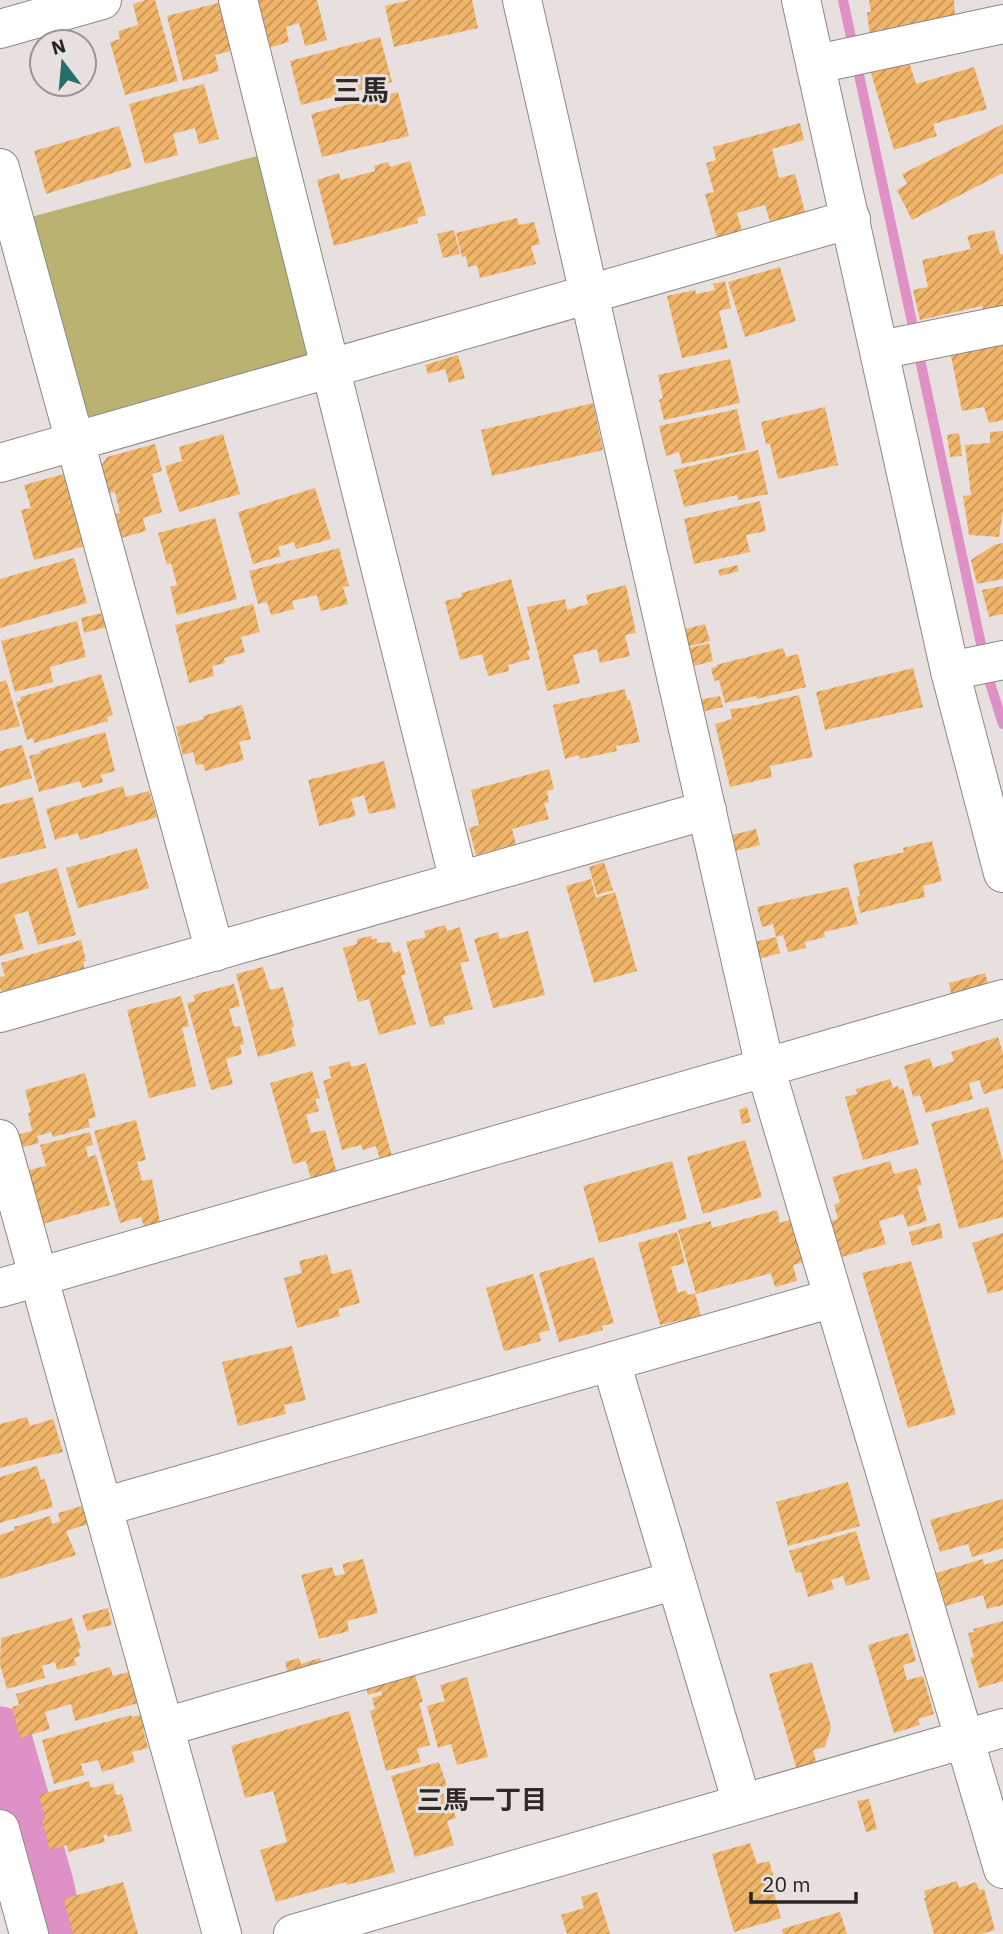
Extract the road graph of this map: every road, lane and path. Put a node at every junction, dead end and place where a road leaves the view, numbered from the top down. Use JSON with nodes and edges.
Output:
{"nodes":[{"id":1,"x":102,"y":0,"type":"edge"},
{"id":2,"x":238,"y":0,"type":"edge"},
{"id":3,"x":522,"y":0,"type":"edge"},
{"id":4,"x":801,"y":0,"type":"edge"},
{"id":5,"x":1003,"y":24,"type":"edge"},
{"id":6,"x":0,"y":29,"type":"edge"},
{"id":7,"x":842,"y":58,"type":"junction"},
{"id":8,"x":0,"y":168,"type":"edge"},
{"id":9,"x":851,"y":219,"type":"junction"},
{"id":10,"x":590,"y":294,"type":"junction"},
{"id":11,"x":1003,"y":325,"type":"edge"},
{"id":12,"x":904,"y":345,"type":"junction"},
{"id":13,"x":330,"y":368,"type":"junction"},
{"id":14,"x":75,"y":441,"type":"junction"},
{"id":15,"x":0,"y":463,"type":"edge"},
{"id":16,"x":982,"y":664,"type":"edge"},
{"id":17,"x":707,"y":810,"type":"junction"},
{"id":18,"x":1003,"y":873,"type":"edge"},
{"id":19,"x":459,"y":881,"type":"junction"},
{"id":20,"x":215,"y":952,"type":"junction"},
{"id":21,"x":1003,"y":999,"type":"edge"},
{"id":22,"x":0,"y":1013,"type":"edge"},
{"id":23,"x":765,"y":1068,"type":"junction"},
{"id":24,"x":0,"y":1139,"type":"edge"},
{"id":25,"x":39,"y":1277,"type":"junction"},
{"id":26,"x":0,"y":1288,"type":"edge"},
{"id":27,"x":833,"y":1298,"type":"junction"},
{"id":28,"x":611,"y":1362,"type":"junction"},
{"id":29,"x":103,"y":1507,"type":"junction"},
{"id":30,"x":676,"y":1580,"type":"junction"},
{"id":31,"x":165,"y":1727,"type":"junction"},
{"id":32,"x":1003,"y":1728,"type":"edge"},
{"id":33,"x":963,"y":1739,"type":"junction"},
{"id":34,"x":742,"y":1803,"type":"junction"},
{"id":35,"x":0,"y":1829,"type":"edge"},
{"id":36,"x":1003,"y":1869,"type":"edge"},
{"id":37,"x":354,"y":1925,"type":"edge"},
{"id":38,"x":29,"y":1934,"type":"edge"},
{"id":39,"x":222,"y":1934,"type":"edge"},
{"id":40,"x":293,"y":1934,"type":"edge"}],
"edges":[{"from":1,"to":6,"type":"street"},
{"from":2,"to":13,"type":"street"},
{"from":3,"to":10,"type":"street"},
{"from":4,"to":7,"type":"street"},
{"from":5,"to":7,"type":"street"},
{"from":7,"to":9,"type":"street"},
{"from":8,"to":14,"type":"street"},
{"from":9,"to":10,"type":"street"},
{"from":9,"to":12,"type":"street"},
{"from":10,"to":13,"type":"street"},
{"from":10,"to":17,"type":"street"},
{"from":11,"to":12,"type":"street"},
{"from":12,"to":16,"type":"street"},
{"from":13,"to":14,"type":"street"},
{"from":13,"to":19,"type":"street"},
{"from":14,"to":15,"type":"street"},
{"from":14,"to":20,"type":"street"},
{"from":16,"to":18,"type":"street"},
{"from":17,"to":19,"type":"street"},
{"from":17,"to":23,"type":"street"},
{"from":19,"to":20,"type":"street"},
{"from":20,"to":22,"type":"street"},
{"from":21,"to":23,"type":"street"},
{"from":23,"to":25,"type":"street"},
{"from":23,"to":27,"type":"street"},
{"from":24,"to":25,"type":"street"},
{"from":25,"to":26,"type":"street"},
{"from":25,"to":29,"type":"street"},
{"from":27,"to":28,"type":"street"},
{"from":27,"to":33,"type":"street"},
{"from":28,"to":29,"type":"street"},
{"from":28,"to":30,"type":"street"},
{"from":29,"to":31,"type":"street"},
{"from":30,"to":31,"type":"street"},
{"from":30,"to":34,"type":"street"},
{"from":31,"to":39,"type":"street"},
{"from":32,"to":33,"type":"street"},
{"from":33,"to":34,"type":"street"},
{"from":33,"to":36,"type":"street"},
{"from":34,"to":37,"type":"street"},
{"from":35,"to":38,"type":"street"},
{"from":37,"to":40,"type":"street"}]}
